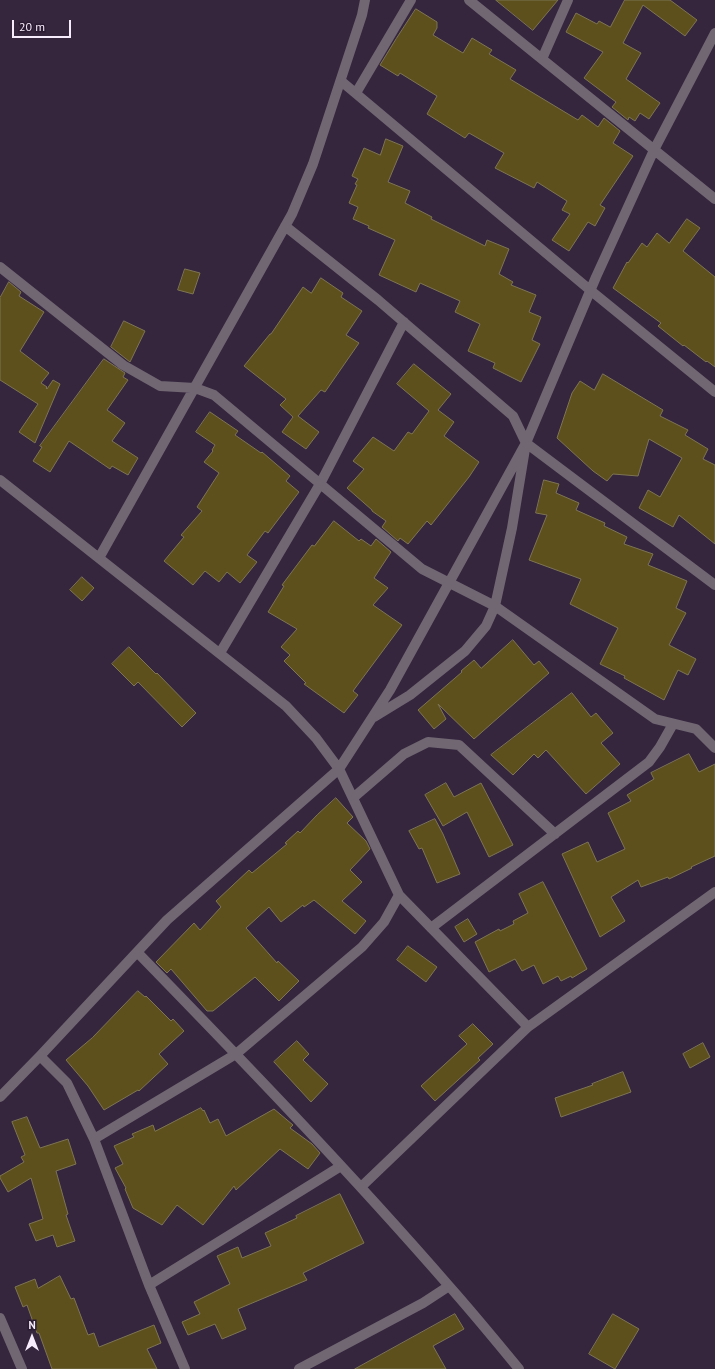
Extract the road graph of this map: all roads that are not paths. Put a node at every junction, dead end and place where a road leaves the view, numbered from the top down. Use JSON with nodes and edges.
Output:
{"nodes":[{"id":1,"x":365,"y":0,"type":"edge"},
{"id":2,"x":411,"y":0,"type":"edge"},
{"id":3,"x":469,"y":0,"type":"edge"},
{"id":4,"x":568,"y":0,"type":"edge"},
{"id":5,"x":715,"y":33,"type":"edge"},
{"id":6,"x":542,"y":59,"type":"junction"},
{"id":7,"x":341,"y":81,"type":"junction"},
{"id":8,"x":356,"y":93,"type":"junction"},
{"id":9,"x":654,"y":150,"type":"junction"},
{"id":10,"x":715,"y":199,"type":"edge"},
{"id":11,"x":285,"y":226,"type":"junction"},
{"id":12,"x":0,"y":267,"type":"edge"},
{"id":13,"x":590,"y":290,"type":"junction"},
{"id":14,"x":404,"y":322,"type":"junction"},
{"id":15,"x":195,"y":388,"type":"junction"},
{"id":16,"x":715,"y":392,"type":"edge"},
{"id":17,"x":526,"y":443,"type":"junction"},
{"id":18,"x":0,"y":480,"type":"edge"},
{"id":19,"x":320,"y":484,"type":"junction"},
{"id":20,"x":100,"y":558,"type":"junction"},
{"id":21,"x":449,"y":584,"type":"junction"},
{"id":22,"x":715,"y":585,"type":"edge"},
{"id":23,"x":494,"y":606,"type":"junction"},
{"id":24,"x":220,"y":653,"type":"junction"},
{"id":25,"x":371,"y":719,"type":"junction"},
{"id":26,"x":673,"y":724,"type":"junction"},
{"id":27,"x":715,"y":748,"type":"edge"},
{"id":28,"x":339,"y":768,"type":"junction"},
{"id":29,"x":353,"y":798,"type":"junction"},
{"id":30,"x":554,"y":834,"type":"junction"},
{"id":31,"x":715,"y":892,"type":"edge"},
{"id":32,"x":399,"y":895,"type":"junction"},
{"id":33,"x":431,"y":928,"type":"junction"},
{"id":34,"x":137,"y":952,"type":"junction"},
{"id":35,"x":528,"y":1027,"type":"junction"},
{"id":36,"x":236,"y":1054,"type":"junction"},
{"id":37,"x":40,"y":1056,"type":"junction"},
{"id":38,"x":0,"y":1096,"type":"edge"},
{"id":39,"x":94,"y":1139,"type":"junction"},
{"id":40,"x":341,"y":1166,"type":"junction"},
{"id":41,"x":361,"y":1187,"type":"junction"},
{"id":42,"x":149,"y":1285,"type":"junction"},
{"id":43,"x":449,"y":1286,"type":"junction"},
{"id":44,"x":0,"y":1318,"type":"edge"},
{"id":45,"x":22,"y":1369,"type":"edge"},
{"id":46,"x":185,"y":1369,"type":"edge"},
{"id":47,"x":299,"y":1369,"type":"edge"},
{"id":48,"x":520,"y":1369,"type":"edge"}],
"edges":[{"from":1,"to":7,"type":"street"},
{"from":2,"to":8,"type":"street"},
{"from":3,"to":6,"type":"street"},
{"from":4,"to":6,"type":"street"},
{"from":5,"to":9,"type":"street"},
{"from":6,"to":9,"type":"street"},
{"from":7,"to":8,"type":"street"},
{"from":7,"to":11,"type":"street"},
{"from":8,"to":13,"type":"street"},
{"from":9,"to":10,"type":"street"},
{"from":9,"to":13,"type":"street"},
{"from":11,"to":14,"type":"street"},
{"from":11,"to":15,"type":"street"},
{"from":12,"to":15,"type":"street"},
{"from":13,"to":16,"type":"street"},
{"from":13,"to":17,"type":"street"},
{"from":14,"to":17,"type":"street"},
{"from":14,"to":19,"type":"street"},
{"from":15,"to":19,"type":"street"},
{"from":15,"to":20,"type":"street"},
{"from":17,"to":21,"type":"street"},
{"from":17,"to":22,"type":"street"},
{"from":17,"to":23,"type":"street"},
{"from":18,"to":20,"type":"street"},
{"from":19,"to":21,"type":"street"},
{"from":19,"to":24,"type":"street"},
{"from":20,"to":24,"type":"street"},
{"from":21,"to":23,"type":"street"},
{"from":21,"to":25,"type":"street"},
{"from":23,"to":25,"type":"street"},
{"from":23,"to":26,"type":"street"},
{"from":24,"to":28,"type":"street"},
{"from":25,"to":28,"type":"street"},
{"from":26,"to":27,"type":"street"},
{"from":26,"to":30,"type":"street"},
{"from":28,"to":29,"type":"street"},
{"from":28,"to":34,"type":"street"},
{"from":29,"to":30,"type":"street"},
{"from":29,"to":32,"type":"street"},
{"from":30,"to":33,"type":"street"},
{"from":31,"to":35,"type":"street"},
{"from":32,"to":33,"type":"street"},
{"from":32,"to":36,"type":"street"},
{"from":33,"to":35,"type":"street"},
{"from":34,"to":36,"type":"street"},
{"from":34,"to":37,"type":"street"},
{"from":35,"to":41,"type":"street"},
{"from":36,"to":39,"type":"street"},
{"from":36,"to":40,"type":"street"},
{"from":37,"to":38,"type":"street"},
{"from":37,"to":39,"type":"street"},
{"from":39,"to":42,"type":"street"},
{"from":40,"to":41,"type":"street"},
{"from":40,"to":42,"type":"street"},
{"from":41,"to":43,"type":"street"},
{"from":42,"to":46,"type":"street"},
{"from":43,"to":47,"type":"street"},
{"from":43,"to":48,"type":"street"},
{"from":44,"to":45,"type":"street"}]}
